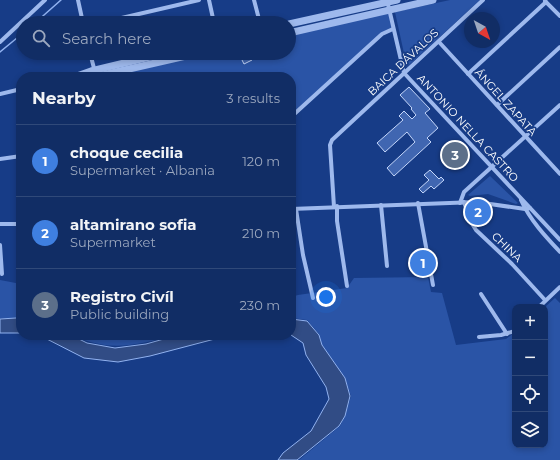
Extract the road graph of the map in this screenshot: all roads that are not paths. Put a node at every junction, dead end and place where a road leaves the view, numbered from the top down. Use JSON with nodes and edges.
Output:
{"nodes":[{"id":1,"x":45,"y":0,"type":"edge"},
{"id":2,"x":78,"y":0,"type":"edge"},
{"id":3,"x":199,"y":0,"type":"edge"},
{"id":4,"x":209,"y":0,"type":"edge"},
{"id":5,"x":254,"y":0,"type":"edge"},
{"id":6,"x":397,"y":0,"type":"edge"},
{"id":7,"x":432,"y":0,"type":"edge"},
{"id":8,"x":483,"y":0,"type":"edge"},
{"id":9,"x":387,"y":1,"type":"edge"},
{"id":10,"x":546,"y":1,"type":"edge"},
{"id":11,"x":389,"y":10,"type":"junction"},
{"id":12,"x":28,"y":16,"type":"edge"},
{"id":13,"x":81,"y":16,"type":"edge"},
{"id":14,"x":130,"y":16,"type":"edge"},
{"id":15,"x":212,"y":16,"type":"edge"},
{"id":16,"x":258,"y":16,"type":"edge"},
{"id":17,"x":560,"y":16,"type":"edge"},
{"id":18,"x":296,"y":22,"type":"edge"},
{"id":19,"x":16,"y":27,"type":"edge"},
{"id":20,"x":394,"y":29,"type":"junction"},
{"id":21,"x":296,"y":31,"type":"edge"},
{"id":22,"x":0,"y":42,"type":"edge"},
{"id":23,"x":439,"y":42,"type":"junction"},
{"id":24,"x":560,"y":47,"type":"edge"},
{"id":25,"x":92,"y":60,"type":"edge"},
{"id":26,"x":147,"y":60,"type":"edge"},
{"id":27,"x":168,"y":60,"type":"edge"},
{"id":28,"x":95,"y":72,"type":"edge"},
{"id":29,"x":114,"y":72,"type":"edge"},
{"id":30,"x":404,"y":73,"type":"junction"},
{"id":31,"x":468,"y":74,"type":"junction"},
{"id":32,"x":16,"y":90,"type":"edge"},
{"id":33,"x":0,"y":94,"type":"edge"},
{"id":34,"x":497,"y":105,"type":"junction"},
{"id":35,"x":560,"y":105,"type":"edge"},
{"id":36,"x":556,"y":109,"type":"junction"},
{"id":37,"x":296,"y":112,"type":"edge"},
{"id":38,"x":560,"y":113,"type":"edge"},
{"id":39,"x":526,"y":136,"type":"junction"},
{"id":40,"x":16,"y":157,"type":"edge"},
{"id":41,"x":0,"y":159,"type":"edge"},
{"id":42,"x":492,"y":167,"type":"junction"},
{"id":43,"x":560,"y":174,"type":"edge"},
{"id":44,"x":519,"y":196,"type":"junction"},
{"id":45,"x":462,"y":202,"type":"junction"},
{"id":46,"x":418,"y":203,"type":"junction"},
{"id":47,"x":381,"y":205,"type":"junction"},
{"id":48,"x":335,"y":206,"type":"junction"},
{"id":49,"x":530,"y":208,"type":"junction"},
{"id":50,"x":296,"y":209,"type":"joint"},
{"id":51,"x":525,"y":209,"type":"junction"},
{"id":52,"x":0,"y":224,"type":"edge"},
{"id":53,"x":16,"y":224,"type":"edge"},
{"id":54,"x":560,"y":240,"type":"edge"},
{"id":55,"x":0,"y":245,"type":"edge"},
{"id":56,"x":560,"y":252,"type":"edge"},
{"id":57,"x":387,"y":266,"type":"dead end"},
{"id":58,"x":2,"y":274,"type":"dead end"},
{"id":59,"x":433,"y":284,"type":"dead end"},
{"id":60,"x":347,"y":286,"type":"dead end"},
{"id":61,"x":560,"y":287,"type":"edge"},
{"id":62,"x":481,"y":294,"type":"dead end"},
{"id":63,"x":313,"y":298,"type":"dead end"},
{"id":64,"x":545,"y":300,"type":"junction"},
{"id":65,"x":542,"y":304,"type":"edge"},
{"id":66,"x":512,"y":332,"type":"edge"},
{"id":67,"x":507,"y":334,"type":"junction"},
{"id":68,"x":480,"y":337,"type":"dead end"}],
"edges":[{"from":1,"to":12,"type":"street"},
{"from":2,"to":13,"type":"street"},
{"from":3,"to":14,"type":"street"},
{"from":4,"to":15,"type":"street"},
{"from":5,"to":16,"type":"street"},
{"from":6,"to":9,"type":"street"},
{"from":7,"to":11,"type":"street"},
{"from":8,"to":23,"type":"street","name":"BAICA DÁVALOS"},
{"from":9,"to":11,"type":"street"},
{"from":9,"to":18,"type":"street"},
{"from":10,"to":17,"type":"street"},
{"from":10,"to":31,"type":"street"},
{"from":11,"to":20,"type":"street"},
{"from":11,"to":21,"type":"street"},
{"from":19,"to":22,"type":"street"},
{"from":20,"to":30,"type":"street"},
{"from":20,"to":37,"type":"street"},
{"from":23,"to":30,"type":"street","name":"BAICA DÁVALOS"},
{"from":23,"to":31,"type":"street","name":"ÁNGEL ZAPATA"},
{"from":24,"to":34,"type":"street"},
{"from":25,"to":28,"type":"street"},
{"from":26,"to":29,"type":"street"},
{"from":27,"to":29,"type":"street"},
{"from":30,"to":42,"type":"street","name":"ANTONIO NELLA CASTRO"},
{"from":30,"to":48,"type":"street","name":"BAICA DÁVALOS"},
{"from":31,"to":34,"type":"street","name":"ÁNGEL ZAPATA"},
{"from":32,"to":33,"type":"street"},
{"from":34,"to":39,"type":"street","name":"ÁNGEL ZAPATA"},
{"from":35,"to":36,"type":"street"},
{"from":36,"to":38,"type":"street"},
{"from":36,"to":39,"type":"street"},
{"from":39,"to":42,"type":"street"},
{"from":39,"to":43,"type":"street","name":"ÁNGEL ZAPATA"},
{"from":40,"to":41,"type":"street"},
{"from":42,"to":44,"type":"street","name":"ANTONIO NELLA CASTRO"},
{"from":42,"to":45,"type":"street"},
{"from":44,"to":49,"type":"street","name":"ANTONIO NELLA CASTRO"},
{"from":44,"to":51,"type":"street","name":"ANTONIO NELLA CASTRO"},
{"from":45,"to":46,"type":"street"},
{"from":45,"to":51,"type":"street"},
{"from":45,"to":64,"type":"street","name":"CHINA"},
{"from":46,"to":47,"type":"street"},
{"from":46,"to":59,"type":"street"},
{"from":47,"to":48,"type":"street"},
{"from":47,"to":57,"type":"street"},
{"from":48,"to":50,"type":"street"},
{"from":48,"to":60,"type":"street"},
{"from":49,"to":51,"type":"street"},
{"from":49,"to":54,"type":"street","name":"ANTONIO NELLA CASTRO"},
{"from":50,"to":63,"type":"street"},
{"from":51,"to":56,"type":"street","name":"ANTONIO NELLA CASTRO"},
{"from":52,"to":53,"type":"street"},
{"from":55,"to":58,"type":"street"},
{"from":61,"to":64,"type":"street"},
{"from":62,"to":67,"type":"street"},
{"from":64,"to":65,"type":"street"},
{"from":66,"to":67,"type":"street"},
{"from":67,"to":68,"type":"street"}]}
